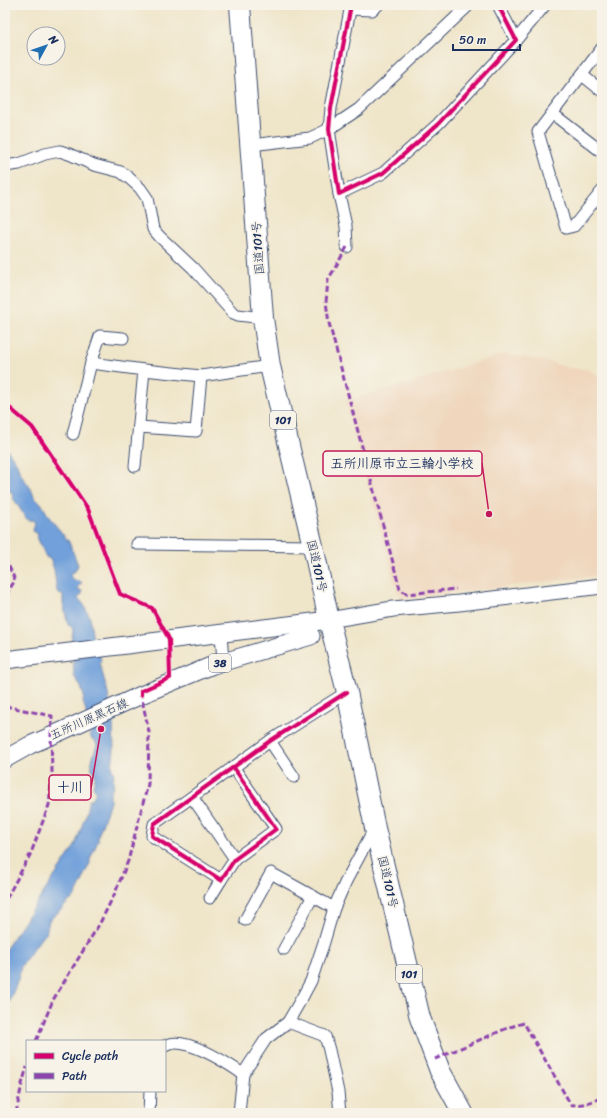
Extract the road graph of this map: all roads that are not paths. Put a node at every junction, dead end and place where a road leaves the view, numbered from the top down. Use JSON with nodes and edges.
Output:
{"nodes":[{"id":1,"x":240,"y":5,"type":"edge"},
{"id":2,"x":378,"y":5,"type":"edge"},
{"id":3,"x":469,"y":5,"type":"edge"},
{"id":4,"x":498,"y":5,"type":"edge"},
{"id":5,"x":545,"y":5,"type":"edge"},
{"id":6,"x":351,"y":7,"type":"edge"},
{"id":7,"x":516,"y":40,"type":"junction"},
{"id":8,"x":602,"y":48,"type":"edge"},
{"id":9,"x":582,"y":75,"type":"junction"},
{"id":10,"x":602,"y":91,"type":"edge"},
{"id":11,"x":553,"y":114,"type":"junction"},
{"id":12,"x":329,"y":129,"type":"junction"},
{"id":13,"x":251,"y":145,"type":"junction"},
{"id":14,"x":602,"y":152,"type":"edge"},
{"id":15,"x":5,"y":166,"type":"edge"},
{"id":16,"x":602,"y":191,"type":"edge"},
{"id":17,"x":339,"y":194,"type":"junction"},
{"id":18,"x":346,"y":247,"type":"dead end"},
{"id":19,"x":263,"y":318,"type":"junction"},
{"id":20,"x":123,"y":338,"type":"dead end"},
{"id":21,"x":91,"y":363,"type":"junction"},
{"id":22,"x":270,"y":366,"type":"junction"},
{"id":23,"x":144,"y":370,"type":"junction"},
{"id":24,"x":201,"y":376,"type":"junction"},
{"id":25,"x":138,"y":427,"type":"junction"},
{"id":26,"x":73,"y":434,"type":"dead end"},
{"id":27,"x":134,"y":466,"type":"dead end"},
{"id":28,"x":137,"y":544,"type":"dead end"},
{"id":29,"x":313,"y":546,"type":"junction"},
{"id":30,"x":602,"y":586,"type":"edge"},
{"id":31,"x":329,"y":620,"type":"junction"},
{"id":32,"x":221,"y":633,"type":"junction"},
{"id":33,"x":311,"y":636,"type":"dead end"},
{"id":34,"x":5,"y":660,"type":"edge"},
{"id":35,"x":223,"y":662,"type":"junction"},
{"id":36,"x":347,"y":692,"type":"junction"},
{"id":37,"x":270,"y":741,"type":"junction"},
{"id":38,"x":5,"y":759,"type":"edge"},
{"id":39,"x":234,"y":768,"type":"junction"},
{"id":40,"x":294,"y":777,"type":"dead end"},
{"id":41,"x":192,"y":797,"type":"junction"},
{"id":42,"x":375,"y":828,"type":"junction"},
{"id":43,"x":235,"y":859,"type":"junction"},
{"id":44,"x":222,"y":880,"type":"junction"},
{"id":45,"x":313,"y":896,"type":"junction"},
{"id":46,"x":210,"y":898,"type":"dead end"},
{"id":47,"x":334,"y":908,"type":"junction"},
{"id":48,"x":245,"y":920,"type":"dead end"},
{"id":49,"x":284,"y":949,"type":"dead end"},
{"id":50,"x":288,"y":1022,"type":"junction"},
{"id":51,"x":166,"y":1045,"type":"edge"},
{"id":52,"x":243,"y":1074,"type":"junction"},
{"id":53,"x":150,"y":1092,"type":"edge"},
{"id":54,"x":149,"y":1113,"type":"edge"},
{"id":55,"x":239,"y":1113,"type":"edge"},
{"id":56,"x":340,"y":1113,"type":"edge"},
{"id":57,"x":463,"y":1113,"type":"edge"}],
"edges":[{"from":1,"to":13,"type":"highway","name":"国道101号","number":"101"},
{"from":2,"to":6,"type":"street"},
{"from":3,"to":12,"type":"street"},
{"from":4,"to":7,"type":"street"},
{"from":5,"to":7,"type":"street"},
{"from":6,"to":12,"type":"street"},
{"from":7,"to":17,"type":"street"},
{"from":8,"to":9,"type":"street"},
{"from":9,"to":10,"type":"street"},
{"from":9,"to":11,"type":"street"},
{"from":11,"to":14,"type":"street"},
{"from":11,"to":16,"type":"street"},
{"from":12,"to":13,"type":"street"},
{"from":12,"to":17,"type":"street"},
{"from":13,"to":19,"type":"highway","name":"国道101号","number":"101"},
{"from":15,"to":19,"type":"street"},
{"from":17,"to":18,"type":"street"},
{"from":19,"to":22,"type":"highway","name":"国道101号","number":"101"},
{"from":20,"to":21,"type":"street"},
{"from":21,"to":23,"type":"street"},
{"from":21,"to":26,"type":"street"},
{"from":22,"to":24,"type":"street"},
{"from":22,"to":29,"type":"highway","name":"国道101号","number":"101"},
{"from":23,"to":24,"type":"street"},
{"from":23,"to":25,"type":"street"},
{"from":24,"to":25,"type":"street"},
{"from":25,"to":27,"type":"street"},
{"from":28,"to":29,"type":"street"},
{"from":29,"to":31,"type":"highway","name":"国道101号","number":"101"},
{"from":30,"to":31,"type":"street"},
{"from":31,"to":32,"type":"main road"},
{"from":31,"to":36,"type":"highway","name":"国道101号","number":"101"},
{"from":32,"to":34,"type":"main road"},
{"from":32,"to":35,"type":"street"},
{"from":33,"to":35,"type":"main road","name":"五所川原黒石線","number":"38"},
{"from":35,"to":38,"type":"main road","name":"五所川原黒石線","number":"38"},
{"from":36,"to":37,"type":"street"},
{"from":36,"to":42,"type":"highway","name":"国道101号","number":"101"},
{"from":37,"to":39,"type":"street"},
{"from":37,"to":40,"type":"street"},
{"from":39,"to":41,"type":"street"},
{"from":39,"to":43,"type":"street"},
{"from":41,"to":43,"type":"street"},
{"from":41,"to":44,"type":"street"},
{"from":42,"to":47,"type":"street"},
{"from":42,"to":57,"type":"highway","name":"国道101号","number":"101"},
{"from":43,"to":44,"type":"street"},
{"from":44,"to":46,"type":"street"},
{"from":45,"to":47,"type":"street"},
{"from":45,"to":48,"type":"street"},
{"from":45,"to":49,"type":"street"},
{"from":47,"to":50,"type":"street"},
{"from":50,"to":52,"type":"street"},
{"from":50,"to":56,"type":"street"},
{"from":51,"to":52,"type":"street"},
{"from":52,"to":55,"type":"street"},
{"from":53,"to":54,"type":"street"}]}
